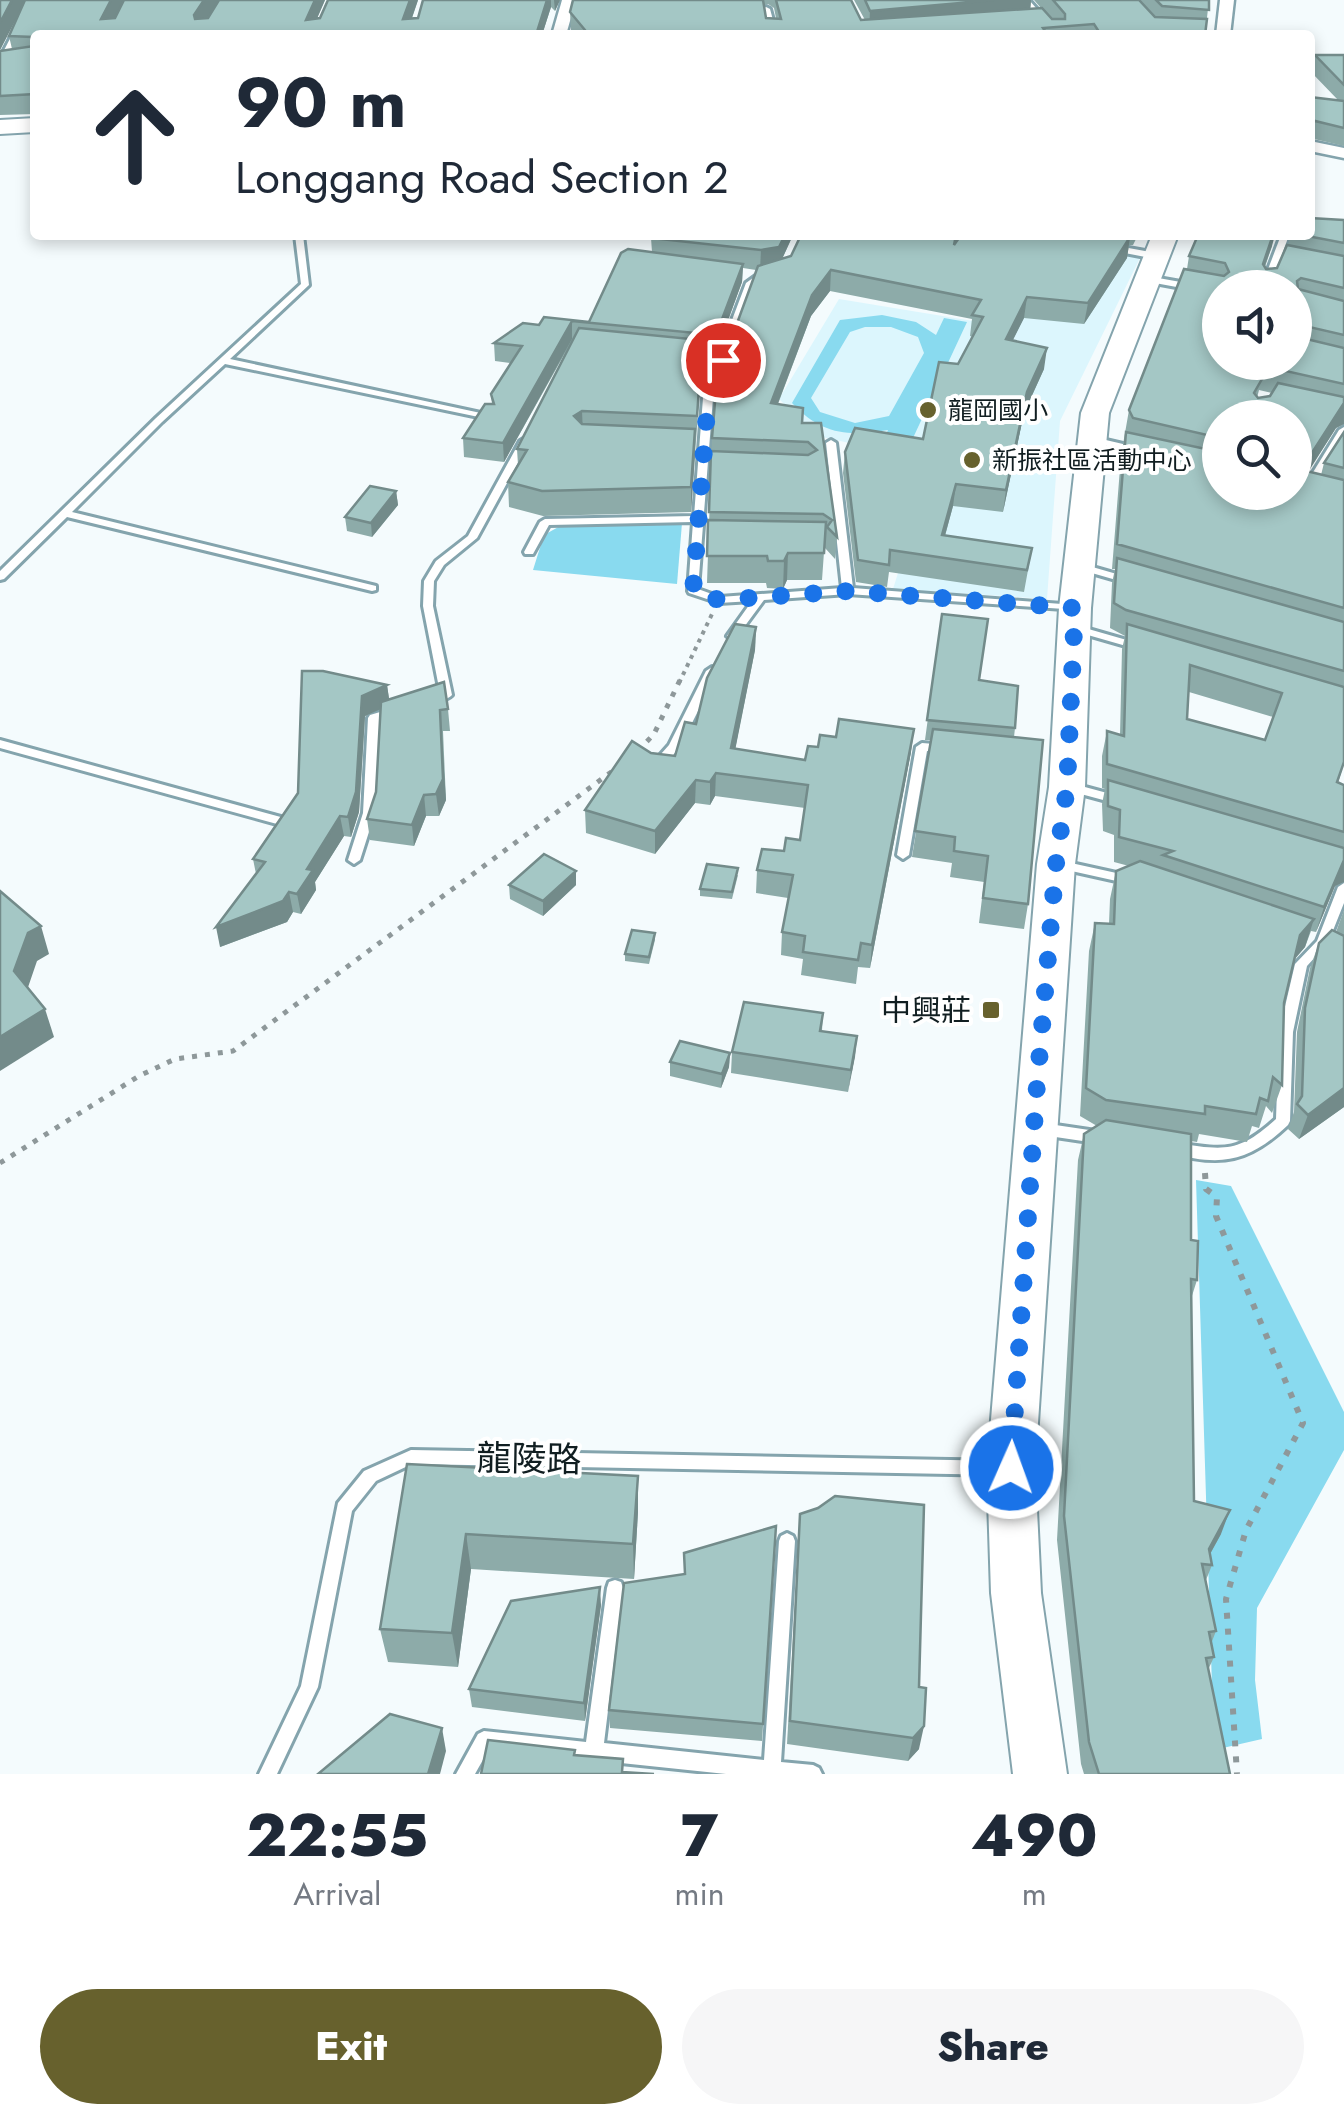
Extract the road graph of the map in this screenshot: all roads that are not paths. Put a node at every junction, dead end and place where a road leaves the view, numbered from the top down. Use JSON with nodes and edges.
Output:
{"nodes":[{"id":1,"x":33,"y":0,"type":"edge"},
{"id":2,"x":569,"y":0,"type":"edge"},
{"id":3,"x":1024,"y":0,"type":"edge"},
{"id":4,"x":1227,"y":0,"type":"edge"},
{"id":5,"x":766,"y":8,"type":"edge"},
{"id":6,"x":1042,"y":20,"type":"junction"},
{"id":7,"x":1023,"y":22,"type":"edge"},
{"id":8,"x":560,"y":30,"type":"edge"},
{"id":9,"x":772,"y":30,"type":"edge"},
{"id":10,"x":1051,"y":30,"type":"edge"},
{"id":11,"x":1224,"y":30,"type":"edge"},
{"id":12,"x":19,"y":60,"type":"edge"},
{"id":13,"x":1,"y":63,"type":"edge"},
{"id":14,"x":30,"y":126,"type":"edge"},
{"id":15,"x":0,"y":127,"type":"edge"},
{"id":16,"x":30,"y":136,"type":"edge"},
{"id":17,"x":0,"y":138,"type":"edge"},
{"id":18,"x":1315,"y":147,"type":"edge"},
{"id":19,"x":1344,"y":154,"type":"edge"},
{"id":20,"x":300,"y":240,"type":"edge"},
{"id":21,"x":1283,"y":240,"type":"edge"},
{"id":22,"x":1104,"y":247,"type":"edge"},
{"id":23,"x":1155,"y":256,"type":"edge"},
{"id":24,"x":1274,"y":260,"type":"junction"},
{"id":25,"x":1292,"y":263,"type":"edge"},
{"id":26,"x":1271,"y":270,"type":"edge"},
{"id":27,"x":742,"y":275,"type":"edge"},
{"id":28,"x":1202,"y":282,"type":"edge"},
{"id":29,"x":686,"y":356,"type":"edge"},
{"id":30,"x":723,"y":360,"type":"junction"},
{"id":31,"x":224,"y":362,"type":"junction"},
{"id":32,"x":490,"y":418,"type":"edge"},
{"id":33,"x":533,"y":425,"type":"edge"},
{"id":34,"x":1344,"y":430,"type":"edge"},
{"id":35,"x":1091,"y":439,"type":"junction"},
{"id":36,"x":831,"y":443,"type":"dead end"},
{"id":37,"x":687,"y":446,"type":"edge"},
{"id":38,"x":704,"y":446,"type":"junction"},
{"id":39,"x":1152,"y":453,"type":"edge"},
{"id":40,"x":702,"y":466,"type":"junction"},
{"id":41,"x":720,"y":467,"type":"edge"},
{"id":42,"x":1312,"y":475,"type":"edge"},
{"id":43,"x":1312,"y":493,"type":"edge"},
{"id":44,"x":1325,"y":496,"type":"edge"},
{"id":45,"x":65,"y":513,"type":"junction"},
{"id":46,"x":698,"y":519,"type":"junction"},
{"id":47,"x":696,"y":540,"type":"junction"},
{"id":48,"x":714,"y":540,"type":"edge"},
{"id":49,"x":528,"y":552,"type":"dead end"},
{"id":50,"x":1079,"y":566,"type":"junction"},
{"id":51,"x":0,"y":577,"type":"edge"},
{"id":52,"x":1136,"y":583,"type":"edge"},
{"id":53,"x":372,"y":588,"type":"dead end"},
{"id":54,"x":848,"y":591,"type":"junction"},
{"id":55,"x":760,"y":598,"type":"junction"},
{"id":56,"x":1075,"y":618,"type":"junction"},
{"id":57,"x":1147,"y":649,"type":"edge"},
{"id":58,"x":0,"y":744,"type":"edge"},
{"id":59,"x":959,"y":750,"type":"edge"},
{"id":60,"x":655,"y":769,"type":"edge"},
{"id":61,"x":1062,"y":769,"type":"junction"},
{"id":62,"x":1139,"y":806,"type":"edge"},
{"id":63,"x":288,"y":823,"type":"edge"},
{"id":64,"x":903,"y":855,"type":"dead end"},
{"id":65,"x":354,"y":860,"type":"dead end"},
{"id":66,"x":1056,"y":864,"type":"junction"},
{"id":67,"x":1140,"y":883,"type":"edge"},
{"id":68,"x":1344,"y":887,"type":"edge"},
{"id":69,"x":1304,"y":937,"type":"edge"},
{"id":70,"x":1327,"y":946,"type":"junction"},
{"id":71,"x":1036,"y":1113,"type":"junction"},
{"id":72,"x":1110,"y":1140,"type":"edge"},
{"id":73,"x":1166,"y":1148,"type":"edge"},
{"id":74,"x":1011,"y":1468,"type":"junction"},
{"id":75,"x":787,"y":1541,"type":"dead end"},
{"id":76,"x":615,"y":1588,"type":"dead end"},
{"id":77,"x":594,"y":1751,"type":"junction"},
{"id":78,"x":715,"y":1768,"type":"edge"},
{"id":79,"x":772,"y":1768,"type":"junction"},
{"id":80,"x":268,"y":1774,"type":"edge"},
{"id":81,"x":464,"y":1774,"type":"edge"},
{"id":82,"x":591,"y":1774,"type":"edge"},
{"id":83,"x":813,"y":1774,"type":"edge"},
{"id":84,"x":1040,"y":1774,"type":"edge"}],
"edges":[{"from":1,"to":13,"type":"lane"},
{"from":2,"to":8,"type":"street"},
{"from":3,"to":6,"type":"lane"},
{"from":4,"to":11,"type":"street"},
{"from":5,"to":9,"type":"lane"},
{"from":6,"to":7,"type":"lane"},
{"from":6,"to":10,"type":"lane"},
{"from":12,"to":13,"type":"lane"},
{"from":14,"to":15,"type":"main road"},
{"from":16,"to":17,"type":"main road"},
{"from":18,"to":19,"type":"street"},
{"from":20,"to":31,"type":"lane"},
{"from":21,"to":24,"type":"lane"},
{"from":22,"to":23,"type":"lane"},
{"from":23,"to":28,"type":"lane"},
{"from":23,"to":35,"type":"main road"},
{"from":24,"to":25,"type":"lane"},
{"from":24,"to":26,"type":"lane"},
{"from":27,"to":30,"type":"lane"},
{"from":29,"to":30,"type":"lane"},
{"from":30,"to":38,"type":"lane"},
{"from":31,"to":32,"type":"lane"},
{"from":31,"to":45,"type":"lane"},
{"from":33,"to":65,"type":"lane"},
{"from":34,"to":42,"type":"lane"},
{"from":35,"to":39,"type":"lane"},
{"from":35,"to":50,"type":"main road"},
{"from":36,"to":54,"type":"lane"},
{"from":37,"to":38,"type":"lane"},
{"from":38,"to":40,"type":"lane"},
{"from":40,"to":41,"type":"lane"},
{"from":40,"to":46,"type":"lane"},
{"from":43,"to":44,"type":"lane"},
{"from":45,"to":51,"type":"lane"},
{"from":45,"to":53,"type":"lane"},
{"from":46,"to":47,"type":"lane"},
{"from":46,"to":49,"type":"lane"},
{"from":47,"to":48,"type":"lane"},
{"from":47,"to":55,"type":"lane"},
{"from":50,"to":52,"type":"lane"},
{"from":50,"to":56,"type":"main road"},
{"from":54,"to":55,"type":"lane"},
{"from":54,"to":56,"type":"lane"},
{"from":55,"to":60,"type":"lane"},
{"from":56,"to":57,"type":"lane"},
{"from":56,"to":61,"type":"main road"},
{"from":58,"to":63,"type":"lane"},
{"from":59,"to":64,"type":"lane"},
{"from":61,"to":62,"type":"lane"},
{"from":61,"to":66,"type":"main road"},
{"from":66,"to":67,"type":"lane"},
{"from":66,"to":71,"type":"main road"},
{"from":68,"to":70,"type":"lane"},
{"from":69,"to":70,"type":"lane"},
{"from":70,"to":73,"type":"lane"},
{"from":71,"to":72,"type":"lane"},
{"from":71,"to":74,"type":"main road"},
{"from":74,"to":80,"type":"lane","name":"龍陵路"},
{"from":74,"to":84,"type":"main road"},
{"from":75,"to":79,"type":"lane"},
{"from":76,"to":77,"type":"lane"},
{"from":77,"to":78,"type":"lane"},
{"from":77,"to":81,"type":"lane"},
{"from":77,"to":82,"type":"lane"},
{"from":78,"to":79,"type":"lane"},
{"from":79,"to":83,"type":"lane"}]}
